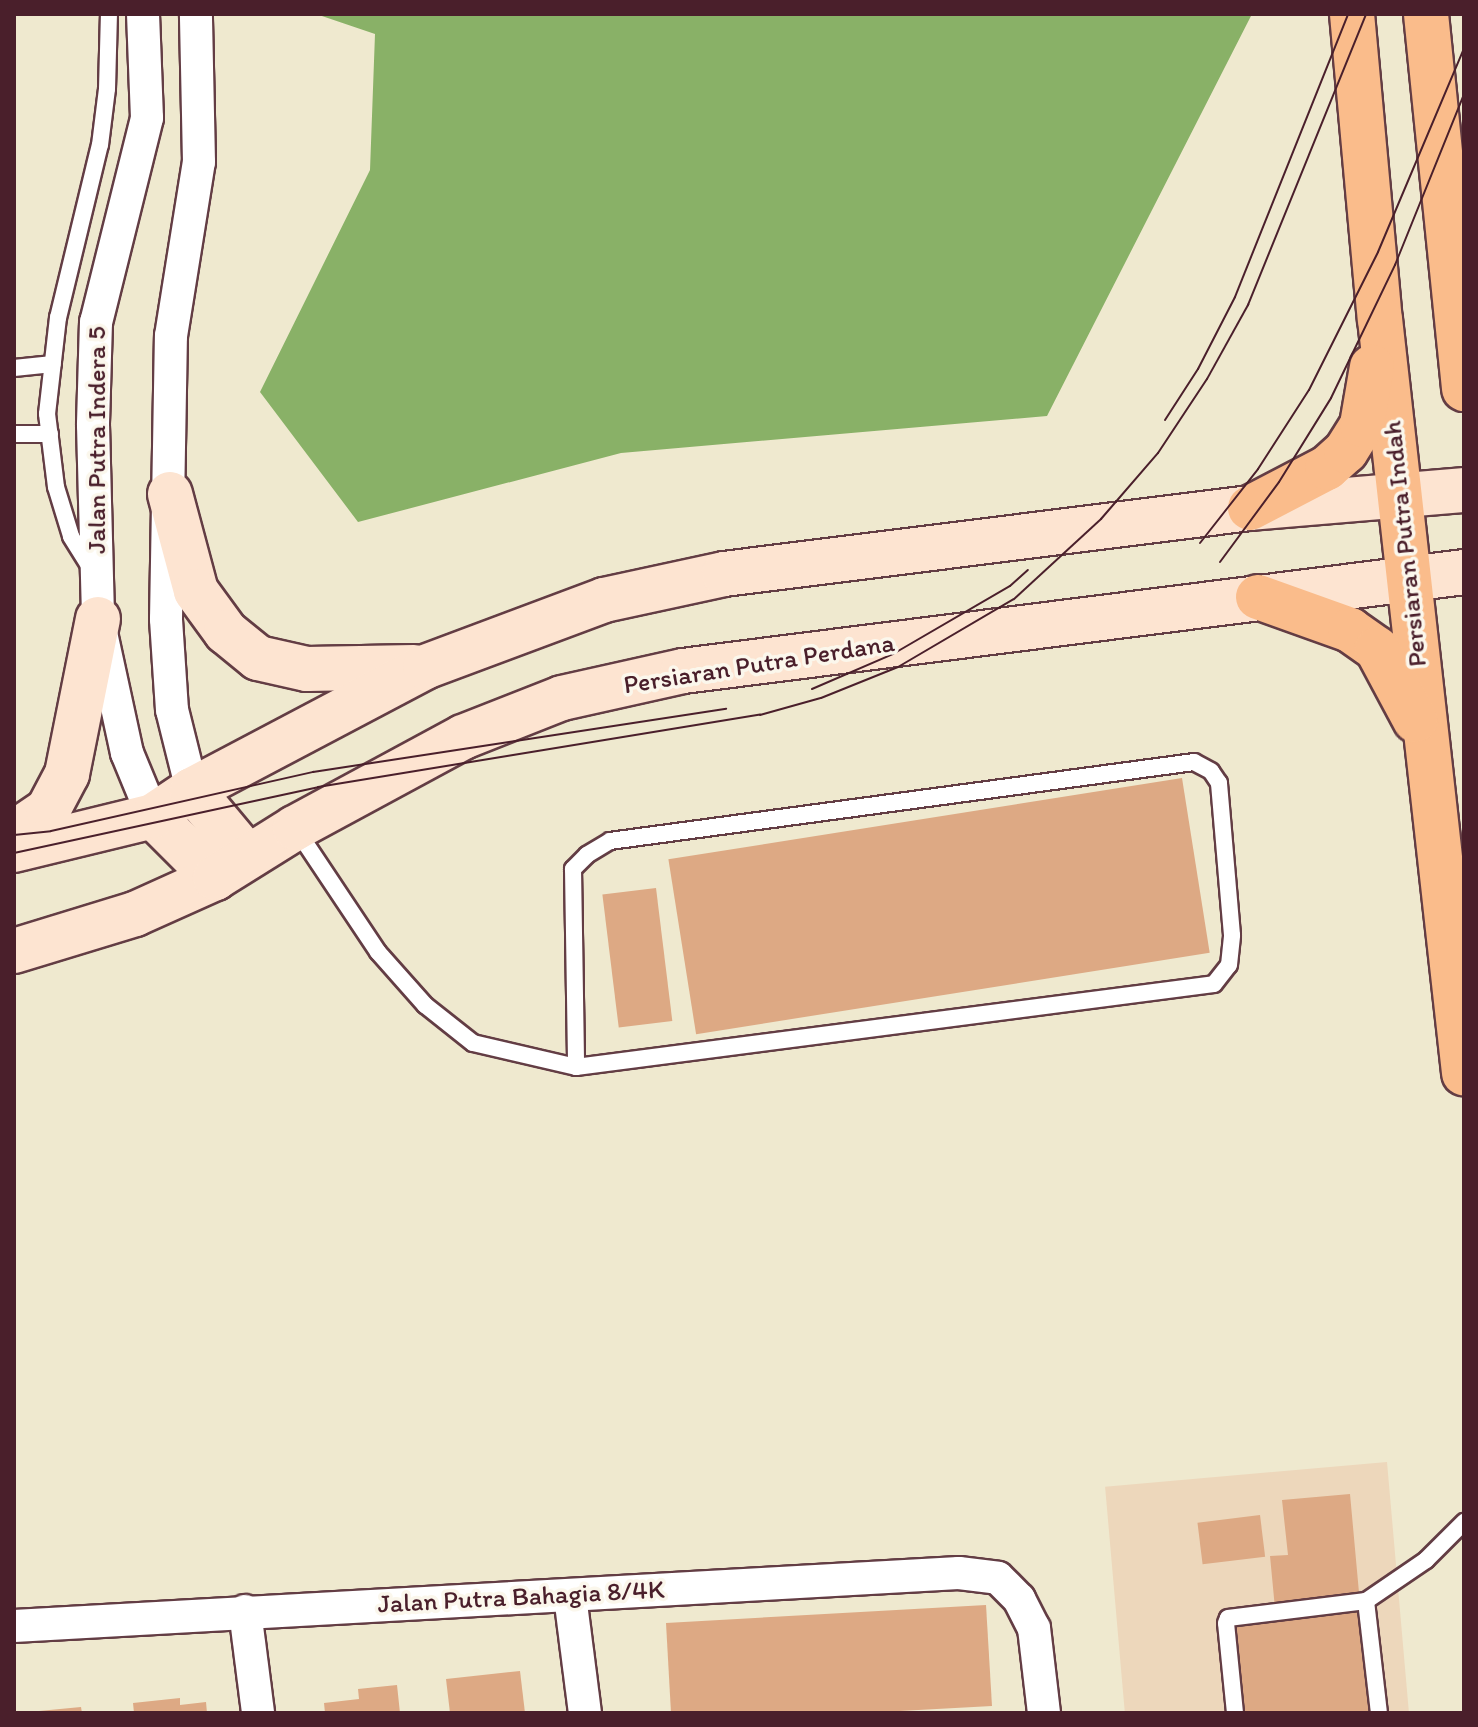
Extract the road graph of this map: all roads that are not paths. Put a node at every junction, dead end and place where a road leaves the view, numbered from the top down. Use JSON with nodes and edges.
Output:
{"nodes":[{"id":1,"x":109,"y":14,"type":"edge"},
{"id":2,"x":143,"y":14,"type":"edge"},
{"id":3,"x":196,"y":14,"type":"edge"},
{"id":4,"x":1352,"y":14,"type":"edge"},
{"id":5,"x":1426,"y":14,"type":"edge"},
{"id":6,"x":1380,"y":319,"type":"junction"},
{"id":7,"x":53,"y":364,"type":"junction"},
{"id":8,"x":14,"y":368,"type":"edge"},
{"id":9,"x":1464,"y":389,"type":"edge"},
{"id":10,"x":14,"y":434,"type":"edge"},
{"id":11,"x":50,"y":434,"type":"junction"},
{"id":12,"x":1464,"y":490,"type":"edge"},
{"id":13,"x":170,"y":494,"type":"junction"},
{"id":14,"x":1400,"y":498,"type":"junction"},
{"id":15,"x":1250,"y":508,"type":"junction"},
{"id":16,"x":1464,"y":572,"type":"edge"},
{"id":17,"x":1409,"y":579,"type":"junction"},
{"id":18,"x":1258,"y":597,"type":"junction"},
{"id":19,"x":98,"y":599,"type":"junction"},
{"id":20,"x":425,"y":667,"type":"junction"},
{"id":21,"x":1428,"y":747,"type":"junction"},
{"id":22,"x":192,"y":790,"type":"junction"},
{"id":23,"x":153,"y":816,"type":"junction"},
{"id":24,"x":295,"y":828,"type":"junction"},
{"id":25,"x":14,"y":833,"type":"edge"},
{"id":26,"x":14,"y":850,"type":"edge"},
{"id":27,"x":231,"y":868,"type":"junction"},
{"id":28,"x":14,"y":951,"type":"edge"},
{"id":29,"x":576,"y":1067,"type":"junction"},
{"id":30,"x":1464,"y":1073,"type":"edge"},
{"id":31,"x":1464,"y":1522,"type":"edge"},
{"id":32,"x":570,"y":1596,"type":"junction"},
{"id":33,"x":1366,"y":1601,"type":"junction"},
{"id":34,"x":245,"y":1611,"type":"junction"},
{"id":35,"x":14,"y":1626,"type":"edge"},
{"id":36,"x":258,"y":1713,"type":"edge"},
{"id":37,"x":585,"y":1713,"type":"edge"},
{"id":38,"x":1044,"y":1713,"type":"edge"},
{"id":39,"x":1235,"y":1713,"type":"edge"},
{"id":40,"x":1379,"y":1713,"type":"edge"}],
"edges":[{"from":1,"to":7,"type":"lane"},
{"from":2,"to":19,"type":"street","name":"Jalan Putra Indera 5"},
{"from":3,"to":13,"type":"street"},
{"from":4,"to":6,"type":"main road","name":"Persiaran Putra Indah"},
{"from":5,"to":9,"type":"main road"},
{"from":6,"to":14,"type":"main road","name":"Persiaran Putra Indah"},
{"from":6,"to":15,"type":"main road"},
{"from":7,"to":8,"type":"lane"},
{"from":7,"to":11,"type":"lane"},
{"from":10,"to":11,"type":"lane"},
{"from":11,"to":19,"type":"lane"},
{"from":12,"to":14,"type":"main road"},
{"from":13,"to":20,"type":"main road"},
{"from":13,"to":22,"type":"street"},
{"from":14,"to":15,"type":"main road"},
{"from":14,"to":17,"type":"main road","name":"Persiaran Putra Indah"},
{"from":15,"to":20,"type":"main road"},
{"from":16,"to":17,"type":"main road","name":"Persiaran Putra Perdana"},
{"from":17,"to":18,"type":"main road","name":"Persiaran Putra Perdana"},
{"from":17,"to":21,"type":"main road","name":"Persiaran Putra Indah"},
{"from":18,"to":21,"type":"main road"},
{"from":18,"to":24,"type":"main road","name":"Persiaran Putra Perdana"},
{"from":19,"to":23,"type":"street","name":"Jalan Putra Indera 5"},
{"from":19,"to":25,"type":"main road"},
{"from":20,"to":22,"type":"main road"},
{"from":21,"to":30,"type":"main road","name":"Persiaran Putra Indah"},
{"from":22,"to":23,"type":"main road"},
{"from":22,"to":27,"type":"main road"},
{"from":23,"to":26,"type":"main road"},
{"from":23,"to":27,"type":"main road"},
{"from":24,"to":27,"type":"main road","name":"Persiaran Putra Perdana"},
{"from":24,"to":29,"type":"lane"},
{"from":27,"to":28,"type":"main road","name":"Persiaran Putra Perdana"},
{"from":29,"to":29,"type":"lane"},
{"from":31,"to":33,"type":"lane"},
{"from":32,"to":34,"type":"street","name":"Jalan Putra Bahagia 8/4K"},
{"from":32,"to":37,"type":"street"},
{"from":32,"to":38,"type":"street","name":"Jalan Putra Bahagia 8/4K"},
{"from":33,"to":39,"type":"lane"},
{"from":33,"to":40,"type":"lane"},
{"from":34,"to":35,"type":"street","name":"Jalan Putra Bahagia 8/4K"},
{"from":34,"to":36,"type":"street"}]}
